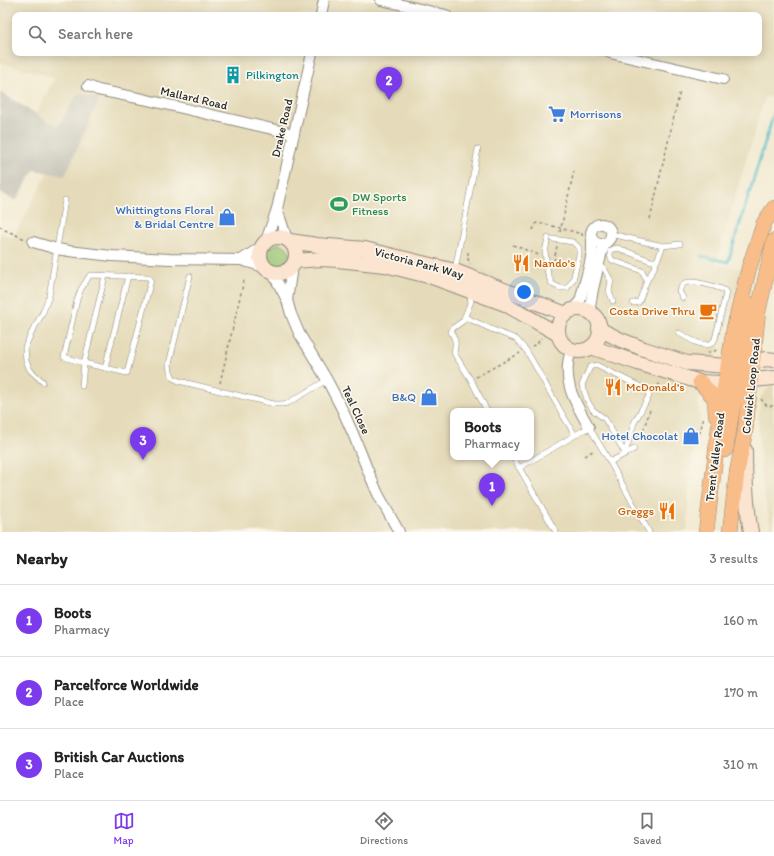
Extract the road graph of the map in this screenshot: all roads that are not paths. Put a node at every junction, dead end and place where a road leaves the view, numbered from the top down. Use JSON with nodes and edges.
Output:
{"nodes":[{"id":1,"x":324,"y":0,"type":"edge"},
{"id":2,"x":381,"y":0,"type":"edge"},
{"id":3,"x":322,"y":12,"type":"edge"},
{"id":4,"x":433,"y":12,"type":"edge"},
{"id":5,"x":311,"y":56,"type":"edge"},
{"id":6,"x":623,"y":56,"type":"edge"},
{"id":7,"x":723,"y":79,"type":"dead end"},
{"id":8,"x":88,"y":86,"type":"dead end"},
{"id":9,"x":294,"y":134,"type":"junction"},
{"id":10,"x":478,"y":149,"type":"dead end"},
{"id":11,"x":65,"y":200,"type":"dead end"},
{"id":12,"x":774,"y":208,"type":"edge"},
{"id":13,"x":277,"y":209,"type":"junction"},
{"id":14,"x":774,"y":215,"type":"edge"},
{"id":15,"x":611,"y":234,"type":"junction"},
{"id":16,"x":592,"y":239,"type":"junction"},
{"id":17,"x":289,"y":240,"type":"junction"},
{"id":18,"x":774,"y":241,"type":"edge"},
{"id":19,"x":33,"y":242,"type":"road end"},
{"id":20,"x":264,"y":244,"type":"junction"},
{"id":21,"x":605,"y":244,"type":"junction"},
{"id":22,"x":680,"y":244,"type":"dead end"},
{"id":23,"x":663,"y":246,"type":"junction"},
{"id":24,"x":57,"y":249,"type":"junction"},
{"id":25,"x":241,"y":260,"type":"junction"},
{"id":26,"x":656,"y":261,"type":"junction"},
{"id":27,"x":294,"y":264,"type":"junction"},
{"id":28,"x":599,"y":266,"type":"junction"},
{"id":29,"x":268,"y":270,"type":"junction"},
{"id":30,"x":455,"y":270,"type":"junction"},
{"id":31,"x":548,"y":275,"type":"joint"},
{"id":32,"x":105,"y":276,"type":"junction"},
{"id":33,"x":128,"y":276,"type":"junction"},
{"id":34,"x":190,"y":276,"type":"dead end"},
{"id":35,"x":647,"y":280,"type":"junction"},
{"id":36,"x":466,"y":289,"type":"junction"},
{"id":37,"x":683,"y":298,"type":"dead end"},
{"id":38,"x":287,"y":300,"type":"junction"},
{"id":39,"x":613,"y":301,"type":"dead end"},
{"id":40,"x":633,"y":303,"type":"dead end"},
{"id":41,"x":589,"y":312,"type":"junction"},
{"id":42,"x":569,"y":313,"type":"junction"},
{"id":43,"x":465,"y":316,"type":"junction"},
{"id":44,"x":600,"y":329,"type":"junction"},
{"id":45,"x":679,"y":333,"type":"dead end"},
{"id":46,"x":558,"y":334,"type":"junction"},
{"id":47,"x":591,"y":347,"type":"junction"},
{"id":48,"x":572,"y":350,"type":"junction"},
{"id":49,"x":84,"y":363,"type":"junction"},
{"id":50,"x":105,"y":368,"type":"junction"},
{"id":51,"x":750,"y":370,"type":"edge"},
{"id":52,"x":774,"y":378,"type":"edge"},
{"id":53,"x":327,"y":380,"type":"junction"},
{"id":54,"x":43,"y":382,"type":"dead end"},
{"id":55,"x":700,"y":382,"type":"junction"},
{"id":56,"x":82,"y":386,"type":"dead end"},
{"id":57,"x":485,"y":408,"type":"edge"},
{"id":58,"x":589,"y":427,"type":"junction"},
{"id":59,"x":718,"y":432,"type":"junction"},
{"id":60,"x":745,"y":432,"type":"junction"},
{"id":61,"x":575,"y":435,"type":"junction"},
{"id":62,"x":634,"y":449,"type":"dead end"},
{"id":63,"x":625,"y":453,"type":"junction"},
{"id":64,"x":534,"y":459,"type":"edge"},
{"id":65,"x":515,"y":460,"type":"edge"},
{"id":66,"x":533,"y":460,"type":"edge"},
{"id":67,"x":610,"y":462,"type":"junction"},
{"id":68,"x":519,"y":468,"type":"junction"},
{"id":69,"x":713,"y":476,"type":"junction"},
{"id":70,"x":399,"y":532,"type":"edge"},
{"id":71,"x":556,"y":532,"type":"edge"},
{"id":72,"x":649,"y":532,"type":"edge"},
{"id":73,"x":706,"y":532,"type":"edge"},
{"id":74,"x":730,"y":532,"type":"edge"},
{"id":75,"x":751,"y":532,"type":"edge"}],
"edges":[{"from":1,"to":3,"type":"street"},
{"from":2,"to":4,"type":"street"},
{"from":5,"to":9,"type":"street","name":"Drake Road"},
{"from":6,"to":7,"type":"street"},
{"from":8,"to":9,"type":"street","name":"Mallard Road"},
{"from":9,"to":13,"type":"street","name":"Drake Road"},
{"from":10,"to":30,"type":"lane"},
{"from":11,"to":24,"type":"lane"},
{"from":12,"to":51,"type":"main road","name":"Colwick Loop Road"},
{"from":13,"to":17,"type":"street"},
{"from":13,"to":20,"type":"street","name":"Drake Road"},
{"from":14,"to":51,"type":"main road"},
{"from":15,"to":16,"type":"street"},
{"from":15,"to":21,"type":"street"},
{"from":15,"to":23,"type":"lane"},
{"from":16,"to":21,"type":"street"},
{"from":16,"to":42,"type":"street"},
{"from":17,"to":20,"type":"street"},
{"from":17,"to":27,"type":"street"},
{"from":17,"to":30,"type":"street","name":"Victoria Park Way"},
{"from":18,"to":51,"type":"main road","name":"Colwick Loop Road"},
{"from":19,"to":24,"type":"street"},
{"from":20,"to":25,"type":"street"},
{"from":20,"to":29,"type":"street"},
{"from":21,"to":28,"type":"street"},
{"from":22,"to":23,"type":"lane"},
{"from":23,"to":26,"type":"lane"},
{"from":24,"to":25,"type":"street"},
{"from":24,"to":54,"type":"lane"},
{"from":25,"to":29,"type":"street"},
{"from":26,"to":35,"type":"lane"},
{"from":26,"to":35,"type":"lane"},
{"from":27,"to":29,"type":"street"},
{"from":27,"to":36,"type":"street","name":"Victoria Park Way"},
{"from":27,"to":38,"type":"street","name":"Teal Close"},
{"from":28,"to":39,"type":"lane"},
{"from":28,"to":41,"type":"street"},
{"from":29,"to":38,"type":"street","name":"Teal Close"},
{"from":30,"to":42,"type":"street","name":"Victoria Park Way"},
{"from":31,"to":31,"type":"lane"},
{"from":32,"to":33,"type":"lane"},
{"from":32,"to":49,"type":"lane"},
{"from":32,"to":49,"type":"lane"},
{"from":33,"to":50,"type":"lane"},
{"from":33,"to":50,"type":"lane"},
{"from":34,"to":53,"type":"lane"},
{"from":35,"to":40,"type":"lane"},
{"from":36,"to":43,"type":"lane"},
{"from":36,"to":46,"type":"street","name":"Victoria Park Way"},
{"from":37,"to":45,"type":"lane"},
{"from":38,"to":53,"type":"street","name":"Teal Close"},
{"from":41,"to":42,"type":"street","name":"Victoria Park Way"},
{"from":41,"to":44,"type":"street"},
{"from":42,"to":46,"type":"street"},
{"from":43,"to":57,"type":"lane"},
{"from":43,"to":61,"type":"lane"},
{"from":44,"to":47,"type":"street"},
{"from":44,"to":51,"type":"street"},
{"from":46,"to":48,"type":"street","name":"Victoria Park Way"},
{"from":47,"to":48,"type":"street"},
{"from":47,"to":55,"type":"street"},
{"from":48,"to":58,"type":"street"},
{"from":49,"to":50,"type":"lane"},
{"from":49,"to":56,"type":"lane"},
{"from":51,"to":52,"type":"street"},
{"from":51,"to":55,"type":"street"},
{"from":51,"to":59,"type":"main road","name":"Trent Valley Road"},
{"from":51,"to":60,"type":"main road","name":"Colwick Loop Road"},
{"from":51,"to":69,"type":"main road"},
{"from":53,"to":70,"type":"street","name":"Teal Close"},
{"from":55,"to":59,"type":"main road"},
{"from":58,"to":61,"type":"lane"},
{"from":58,"to":67,"type":"lane"},
{"from":59,"to":69,"type":"main road","name":"Trent Valley Road"},
{"from":60,"to":74,"type":"main road","name":"Trent Valley Road"},
{"from":60,"to":75,"type":"street","name":"Colwick Loop Road"},
{"from":61,"to":64,"type":"lane"},
{"from":62,"to":63,"type":"lane"},
{"from":63,"to":63,"type":"lane"},
{"from":63,"to":67,"type":"lane"},
{"from":65,"to":68,"type":"lane"},
{"from":66,"to":68,"type":"lane"},
{"from":67,"to":72,"type":"lane"},
{"from":68,"to":71,"type":"lane"},
{"from":69,"to":73,"type":"main road","name":"Trent Valley Road"}]}
